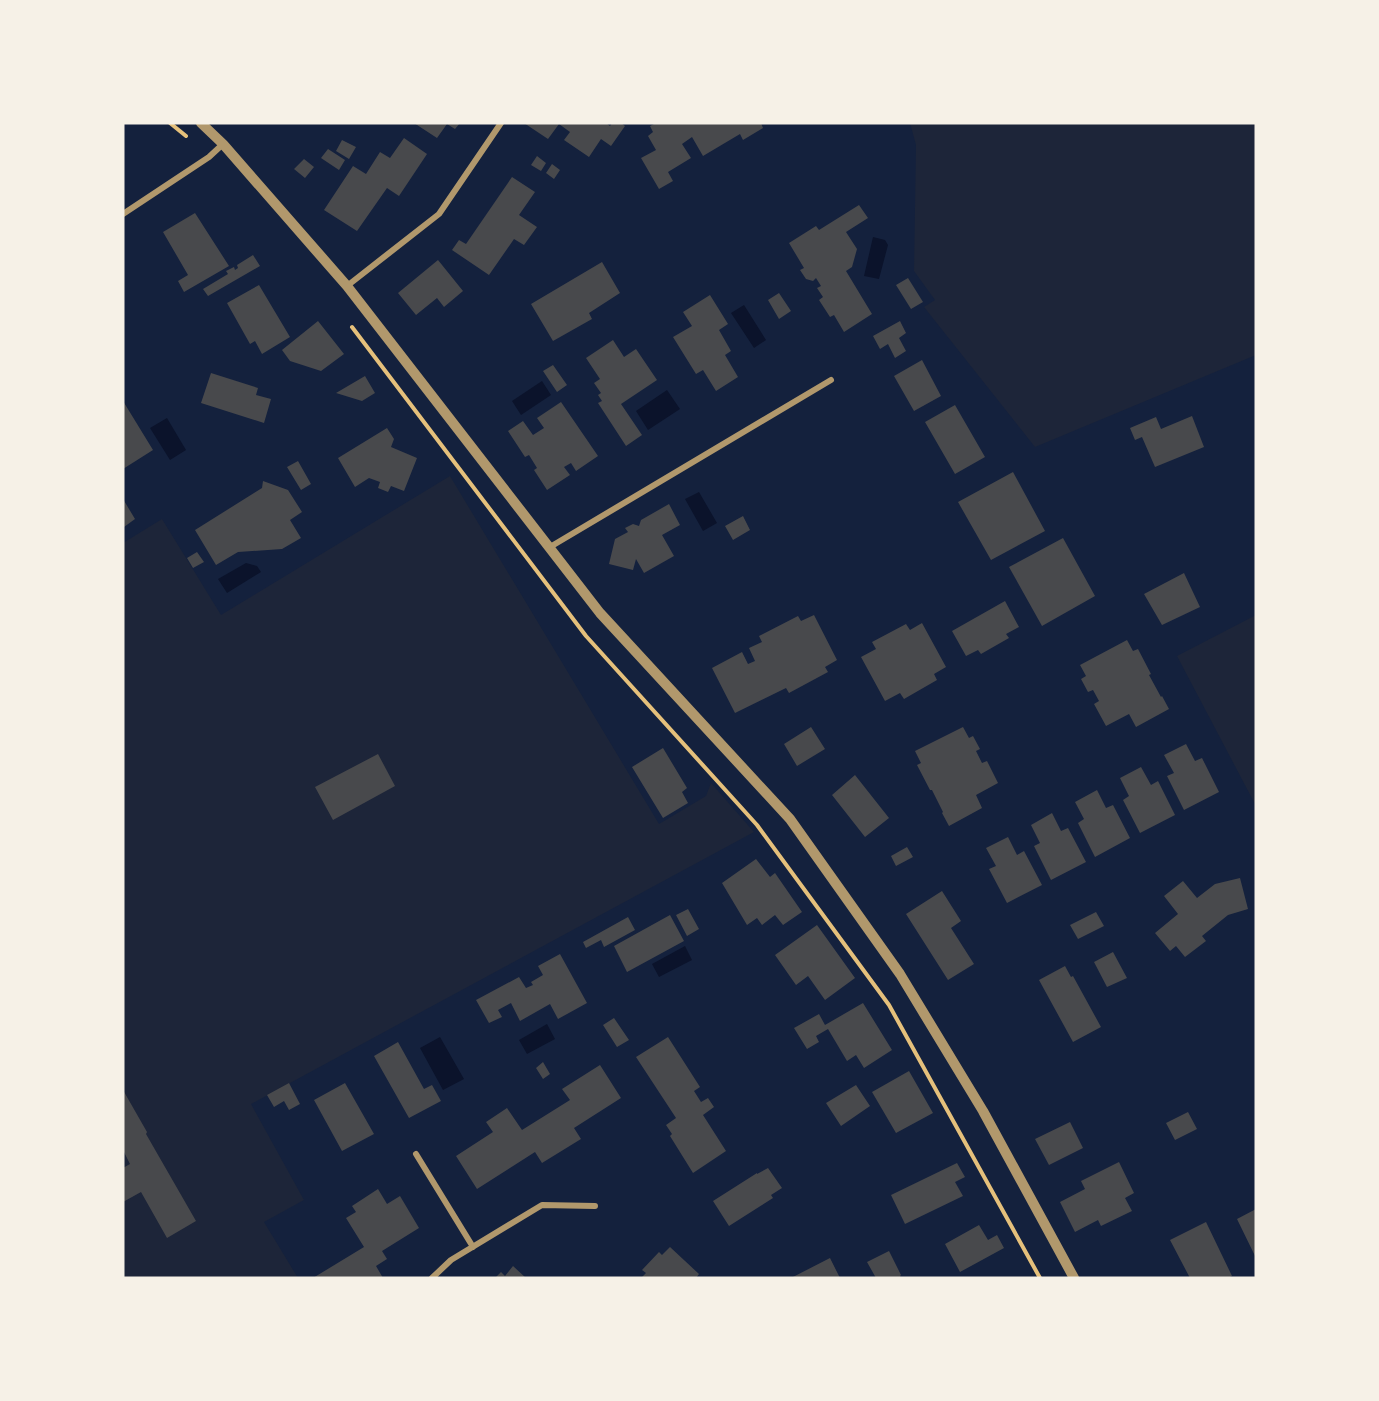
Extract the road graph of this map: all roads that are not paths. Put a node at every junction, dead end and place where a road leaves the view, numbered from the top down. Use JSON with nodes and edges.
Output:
{"nodes":[{"id":1,"x":201,"y":123,"type":"edge"},
{"id":2,"x":501,"y":123,"type":"edge"},
{"id":3,"x":223,"y":144,"type":"junction"},
{"id":4,"x":123,"y":214,"type":"edge"},
{"id":5,"x":347,"y":286,"type":"junction"},
{"id":6,"x":831,"y":380,"type":"dead end"},
{"id":7,"x":550,"y":547,"type":"junction"},
{"id":8,"x":416,"y":1154,"type":"dead end"},
{"id":9,"x":595,"y":1206,"type":"dead end"},
{"id":10,"x":473,"y":1247,"type":"junction"},
{"id":11,"x":432,"y":1278,"type":"edge"},
{"id":12,"x":1074,"y":1278,"type":"edge"}],
"edges":[{"from":1,"to":3,"type":"street"},
{"from":2,"to":5,"type":"street"},
{"from":3,"to":4,"type":"street"},
{"from":3,"to":5,"type":"street"},
{"from":5,"to":7,"type":"street"},
{"from":6,"to":7,"type":"street"},
{"from":7,"to":12,"type":"street"},
{"from":8,"to":10,"type":"street"},
{"from":9,"to":10,"type":"street"},
{"from":10,"to":11,"type":"street"}]}
